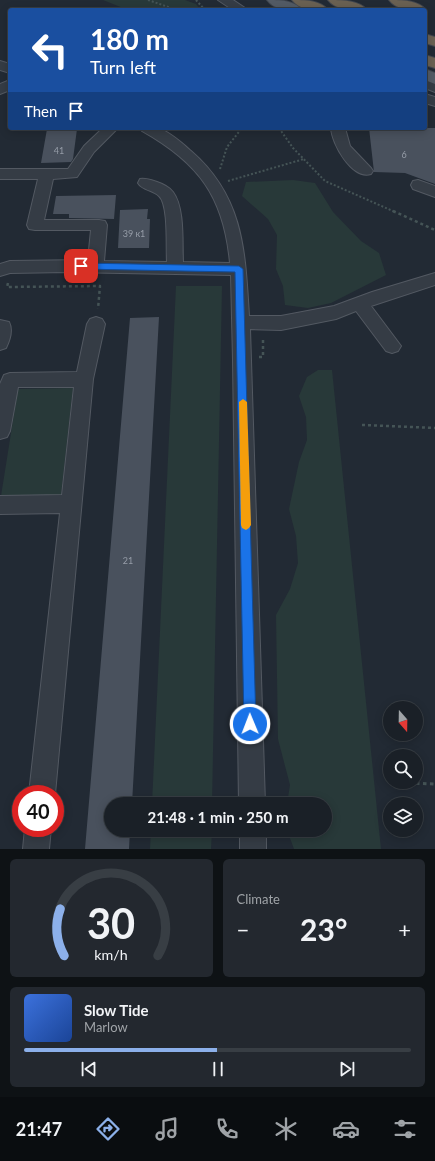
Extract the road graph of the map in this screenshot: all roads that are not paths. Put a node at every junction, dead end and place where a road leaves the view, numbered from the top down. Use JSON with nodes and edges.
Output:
{"nodes":[{"id":1,"x":224,"y":0,"type":"edge"},
{"id":2,"x":235,"y":0,"type":"edge"},
{"id":3,"x":274,"y":0,"type":"edge"},
{"id":4,"x":299,"y":0,"type":"edge"},
{"id":5,"x":336,"y":0,"type":"edge"},
{"id":6,"x":396,"y":0,"type":"edge"},
{"id":7,"x":238,"y":8,"type":"edge"},
{"id":8,"x":246,"y":8,"type":"edge"},
{"id":9,"x":291,"y":8,"type":"edge"},
{"id":10,"x":317,"y":8,"type":"edge"},
{"id":11,"x":355,"y":8,"type":"edge"},
{"id":12,"x":415,"y":8,"type":"edge"},
{"id":13,"x":109,"y":130,"type":"edge"},
{"id":14,"x":150,"y":130,"type":"edge"},
{"id":15,"x":338,"y":130,"type":"edge"},
{"id":16,"x":366,"y":171,"type":"dead end"},
{"id":17,"x":0,"y":174,"type":"edge"},
{"id":18,"x":47,"y":174,"type":"junction"},
{"id":19,"x":145,"y":183,"type":"dead end"},
{"id":20,"x":418,"y":185,"type":"dead end"},
{"id":21,"x":435,"y":192,"type":"edge"},
{"id":22,"x":96,"y":266,"type":"junction"},
{"id":23,"x":5,"y":268,"type":"edge"},
{"id":24,"x":175,"y":268,"type":"junction"},
{"id":25,"x":239,"y":269,"type":"junction"},
{"id":26,"x":435,"y":279,"type":"edge"},
{"id":27,"x":359,"y":303,"type":"junction"},
{"id":28,"x":241,"y":322,"type":"junction"},
{"id":29,"x":96,"y":324,"type":"road end"},
{"id":30,"x":0,"y":327,"type":"edge"},
{"id":31,"x":0,"y":343,"type":"edge"},
{"id":32,"x":392,"y":346,"type":"dead end"},
{"id":33,"x":84,"y":379,"type":"junction"},
{"id":34,"x":0,"y":432,"type":"edge"},
{"id":35,"x":71,"y":504,"type":"junction"},
{"id":36,"x":0,"y":505,"type":"edge"},
{"id":37,"x":43,"y":785,"type":"edge"},
{"id":38,"x":252,"y":797,"type":"edge"},
{"id":39,"x":37,"y":837,"type":"edge"},
{"id":40,"x":252,"y":837,"type":"edge"},
{"id":41,"x":36,"y":849,"type":"edge"},
{"id":42,"x":253,"y":849,"type":"edge"}],
"edges":[{"from":1,"to":7,"type":"street"},
{"from":2,"to":8,"type":"street"},
{"from":3,"to":9,"type":"main road"},
{"from":4,"to":10,"type":"highway"},
{"from":5,"to":11,"type":"highway"},
{"from":6,"to":12,"type":"highway"},
{"from":13,"to":18,"type":"street"},
{"from":14,"to":25,"type":"street"},
{"from":15,"to":16,"type":"street"},
{"from":17,"to":18,"type":"street"},
{"from":18,"to":22,"type":"street"},
{"from":19,"to":24,"type":"street"},
{"from":20,"to":21,"type":"street"},
{"from":22,"to":23,"type":"street"},
{"from":22,"to":24,"type":"street"},
{"from":24,"to":25,"type":"street"},
{"from":25,"to":28,"type":"street"},
{"from":26,"to":27,"type":"street"},
{"from":27,"to":28,"type":"street"},
{"from":27,"to":32,"type":"street"},
{"from":28,"to":38,"type":"street"},
{"from":29,"to":33,"type":"street"},
{"from":30,"to":31,"type":"street"},
{"from":33,"to":34,"type":"street"},
{"from":33,"to":35,"type":"street"},
{"from":35,"to":36,"type":"street"},
{"from":35,"to":37,"type":"street"},
{"from":39,"to":41,"type":"street"},
{"from":40,"to":42,"type":"street"}]}
